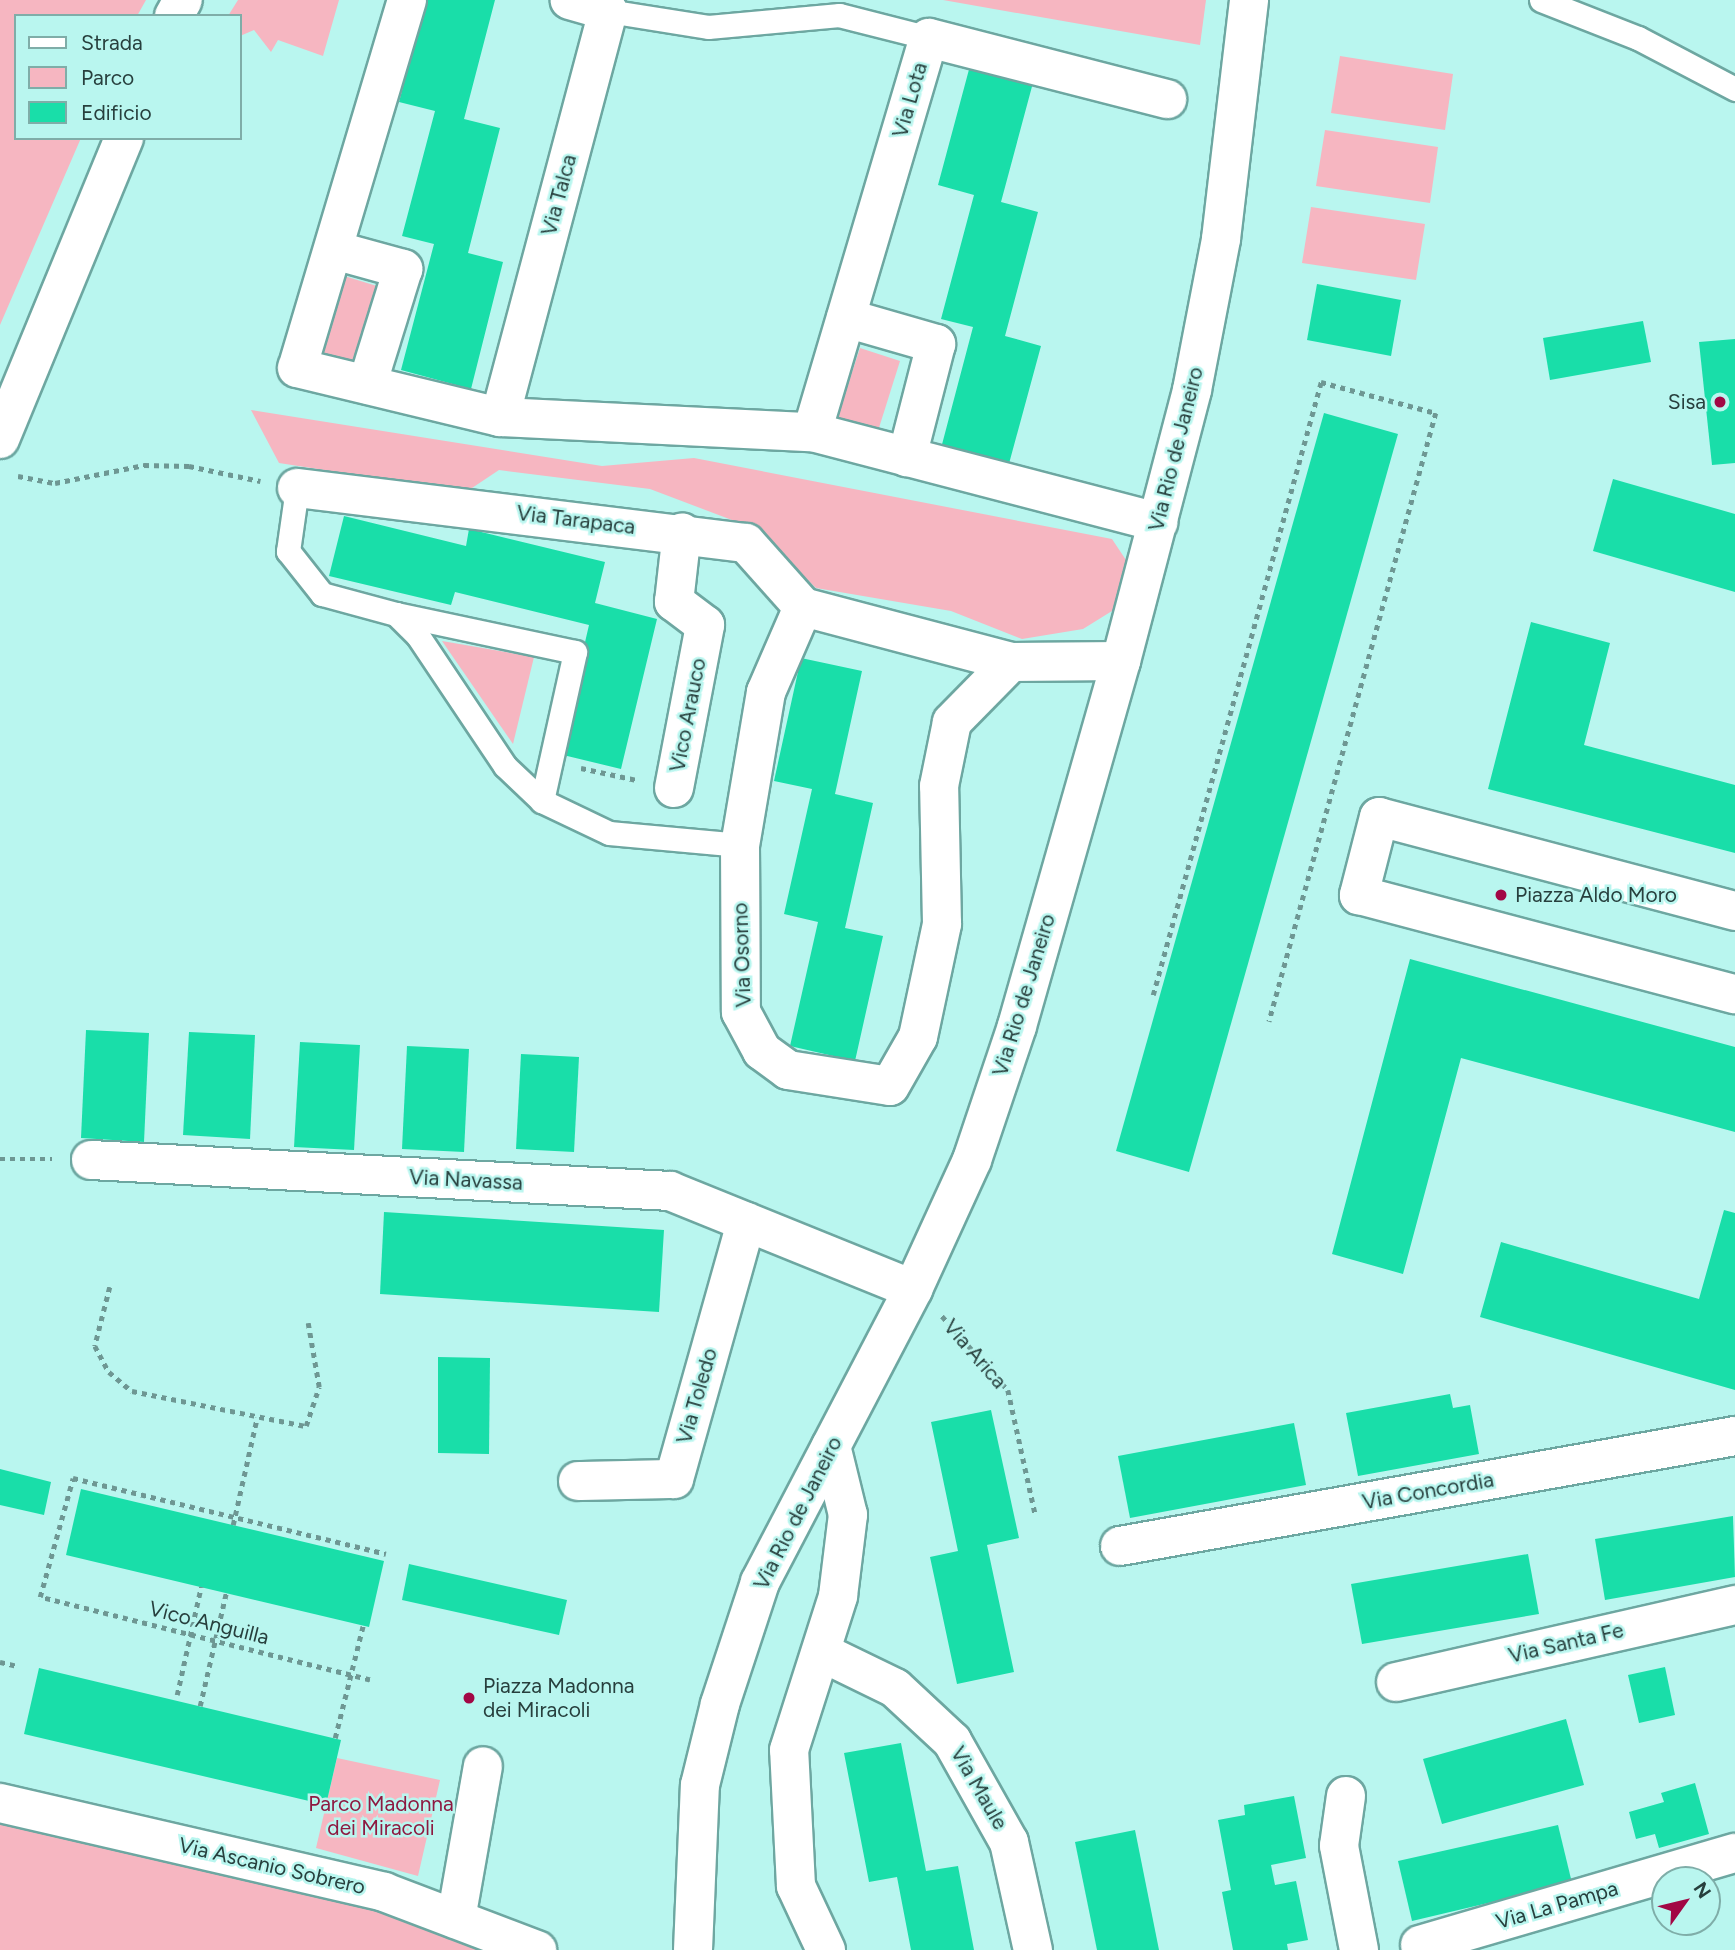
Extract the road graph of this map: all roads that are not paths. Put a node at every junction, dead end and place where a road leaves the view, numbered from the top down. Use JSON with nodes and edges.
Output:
{"nodes":[{"id":1,"x":407,"y":0,"type":"edge"},
{"id":2,"x":570,"y":0,"type":"edge"},
{"id":3,"x":1249,"y":0,"type":"edge"},
{"id":4,"x":1541,"y":0,"type":"edge"},
{"id":5,"x":608,"y":11,"type":"junction"},
{"id":6,"x":929,"y":38,"type":"junction"},
{"id":7,"x":1735,"y":89,"type":"edge"},
{"id":8,"x":1167,"y":99,"type":"dead end"},
{"id":9,"x":123,"y":140,"type":"edge"},
{"id":10,"x":334,"y":250,"type":"junction"},
{"id":11,"x":846,"y":318,"type":"junction"},
{"id":12,"x":367,"y":385,"type":"junction"},
{"id":13,"x":500,"y":417,"type":"junction"},
{"id":14,"x":812,"y":432,"type":"junction"},
{"id":15,"x":5,"y":456,"type":"edge"},
{"id":16,"x":907,"y":457,"type":"junction"},
{"id":17,"x":297,"y":488,"type":"joint"},
{"id":18,"x":1157,"y":522,"type":"junction"},
{"id":19,"x":682,"y":532,"type":"junction"},
{"id":20,"x":803,"y":607,"type":"junction"},
{"id":21,"x":396,"y":614,"type":"junction"},
{"id":22,"x":1121,"y":661,"type":"junction"},
{"id":23,"x":1011,"y":662,"type":"junction"},
{"id":24,"x":674,"y":788,"type":"road end"},
{"id":25,"x":542,"y":801,"type":"junction"},
{"id":26,"x":740,"y":845,"type":"junction"},
{"id":27,"x":1735,"y":911,"type":"edge"},
{"id":28,"x":1735,"y":994,"type":"edge"},
{"id":29,"x":92,"y":1160,"type":"road end"},
{"id":30,"x":746,"y":1222,"type":"junction"},
{"id":31,"x":913,"y":1289,"type":"junction"},
{"id":32,"x":1735,"y":1436,"type":"edge"},
{"id":33,"x":831,"y":1446,"type":"junction"},
{"id":34,"x":578,"y":1481,"type":"dead end"},
{"id":35,"x":1120,"y":1546,"type":"dead end"},
{"id":36,"x":1735,"y":1605,"type":"edge"},
{"id":37,"x":821,"y":1652,"type":"junction"},
{"id":38,"x":1396,"y":1682,"type":"dead end"},
{"id":39,"x":483,"y":1766,"type":"dead end"},
{"id":40,"x":1346,"y":1796,"type":"dead end"},
{"id":41,"x":0,"y":1803,"type":"edge"},
{"id":42,"x":1735,"y":1853,"type":"edge"},
{"id":43,"x":456,"y":1919,"type":"junction"},
{"id":44,"x":1420,"y":1945,"type":"dead end"},
{"id":45,"x":537,"y":1950,"type":"edge"},
{"id":46,"x":693,"y":1950,"type":"edge"},
{"id":47,"x":826,"y":1950,"type":"edge"},
{"id":48,"x":1033,"y":1950,"type":"edge"},
{"id":49,"x":1359,"y":1950,"type":"edge"}],
"edges":[{"from":1,"to":10,"type":"street"},
{"from":2,"to":5,"type":"street"},
{"from":3,"to":18,"type":"street","name":"Via Rio de Janeiro"},
{"from":4,"to":7,"type":"lane"},
{"from":5,"to":6,"type":"lane"},
{"from":5,"to":13,"type":"street","name":"Via Talca"},
{"from":6,"to":8,"type":"street","name":"Via Lota"},
{"from":6,"to":11,"type":"street","name":"Via Lota"},
{"from":9,"to":15,"type":"street"},
{"from":10,"to":12,"type":"street"},
{"from":10,"to":12,"type":"street"},
{"from":11,"to":14,"type":"street","name":"Via Lota"},
{"from":11,"to":16,"type":"street"},
{"from":12,"to":13,"type":"street"},
{"from":13,"to":14,"type":"street"},
{"from":14,"to":16,"type":"street"},
{"from":16,"to":18,"type":"street"},
{"from":17,"to":19,"type":"street","name":"Via Tarapaca"},
{"from":17,"to":21,"type":"lane"},
{"from":18,"to":22,"type":"street","name":"Via Rio de Janeiro"},
{"from":19,"to":20,"type":"street","name":"Via Tarapaca"},
{"from":19,"to":24,"type":"street","name":"Vico Arauco"},
{"from":20,"to":23,"type":"street"},
{"from":20,"to":26,"type":"street","name":"Via Osorno"},
{"from":21,"to":25,"type":"lane"},
{"from":21,"to":25,"type":"lane"},
{"from":22,"to":23,"type":"street"},
{"from":22,"to":31,"type":"street","name":"Via Rio de Janeiro"},
{"from":23,"to":26,"type":"street","name":"Via Osorno"},
{"from":25,"to":26,"type":"lane"},
{"from":27,"to":28,"type":"street"},
{"from":29,"to":30,"type":"street","name":"Via Navassa"},
{"from":30,"to":31,"type":"street","name":"Via Navassa"},
{"from":30,"to":34,"type":"street","name":"Via Toledo"},
{"from":31,"to":33,"type":"street","name":"Via Rio de Janeiro"},
{"from":32,"to":35,"type":"street","name":"Via Concordia"},
{"from":33,"to":37,"type":"street"},
{"from":33,"to":46,"type":"street","name":"Via Rio de Janeiro"},
{"from":36,"to":38,"type":"street","name":"Via Santa Fe"},
{"from":37,"to":47,"type":"street"},
{"from":37,"to":48,"type":"street","name":"Via Maule"},
{"from":39,"to":43,"type":"street"},
{"from":40,"to":49,"type":"street"},
{"from":41,"to":43,"type":"street","name":"Via Ascanio Sobrero"},
{"from":42,"to":44,"type":"street","name":"Via La Pampa"},
{"from":43,"to":45,"type":"street","name":"Via Ascanio Sobrero"}]}
